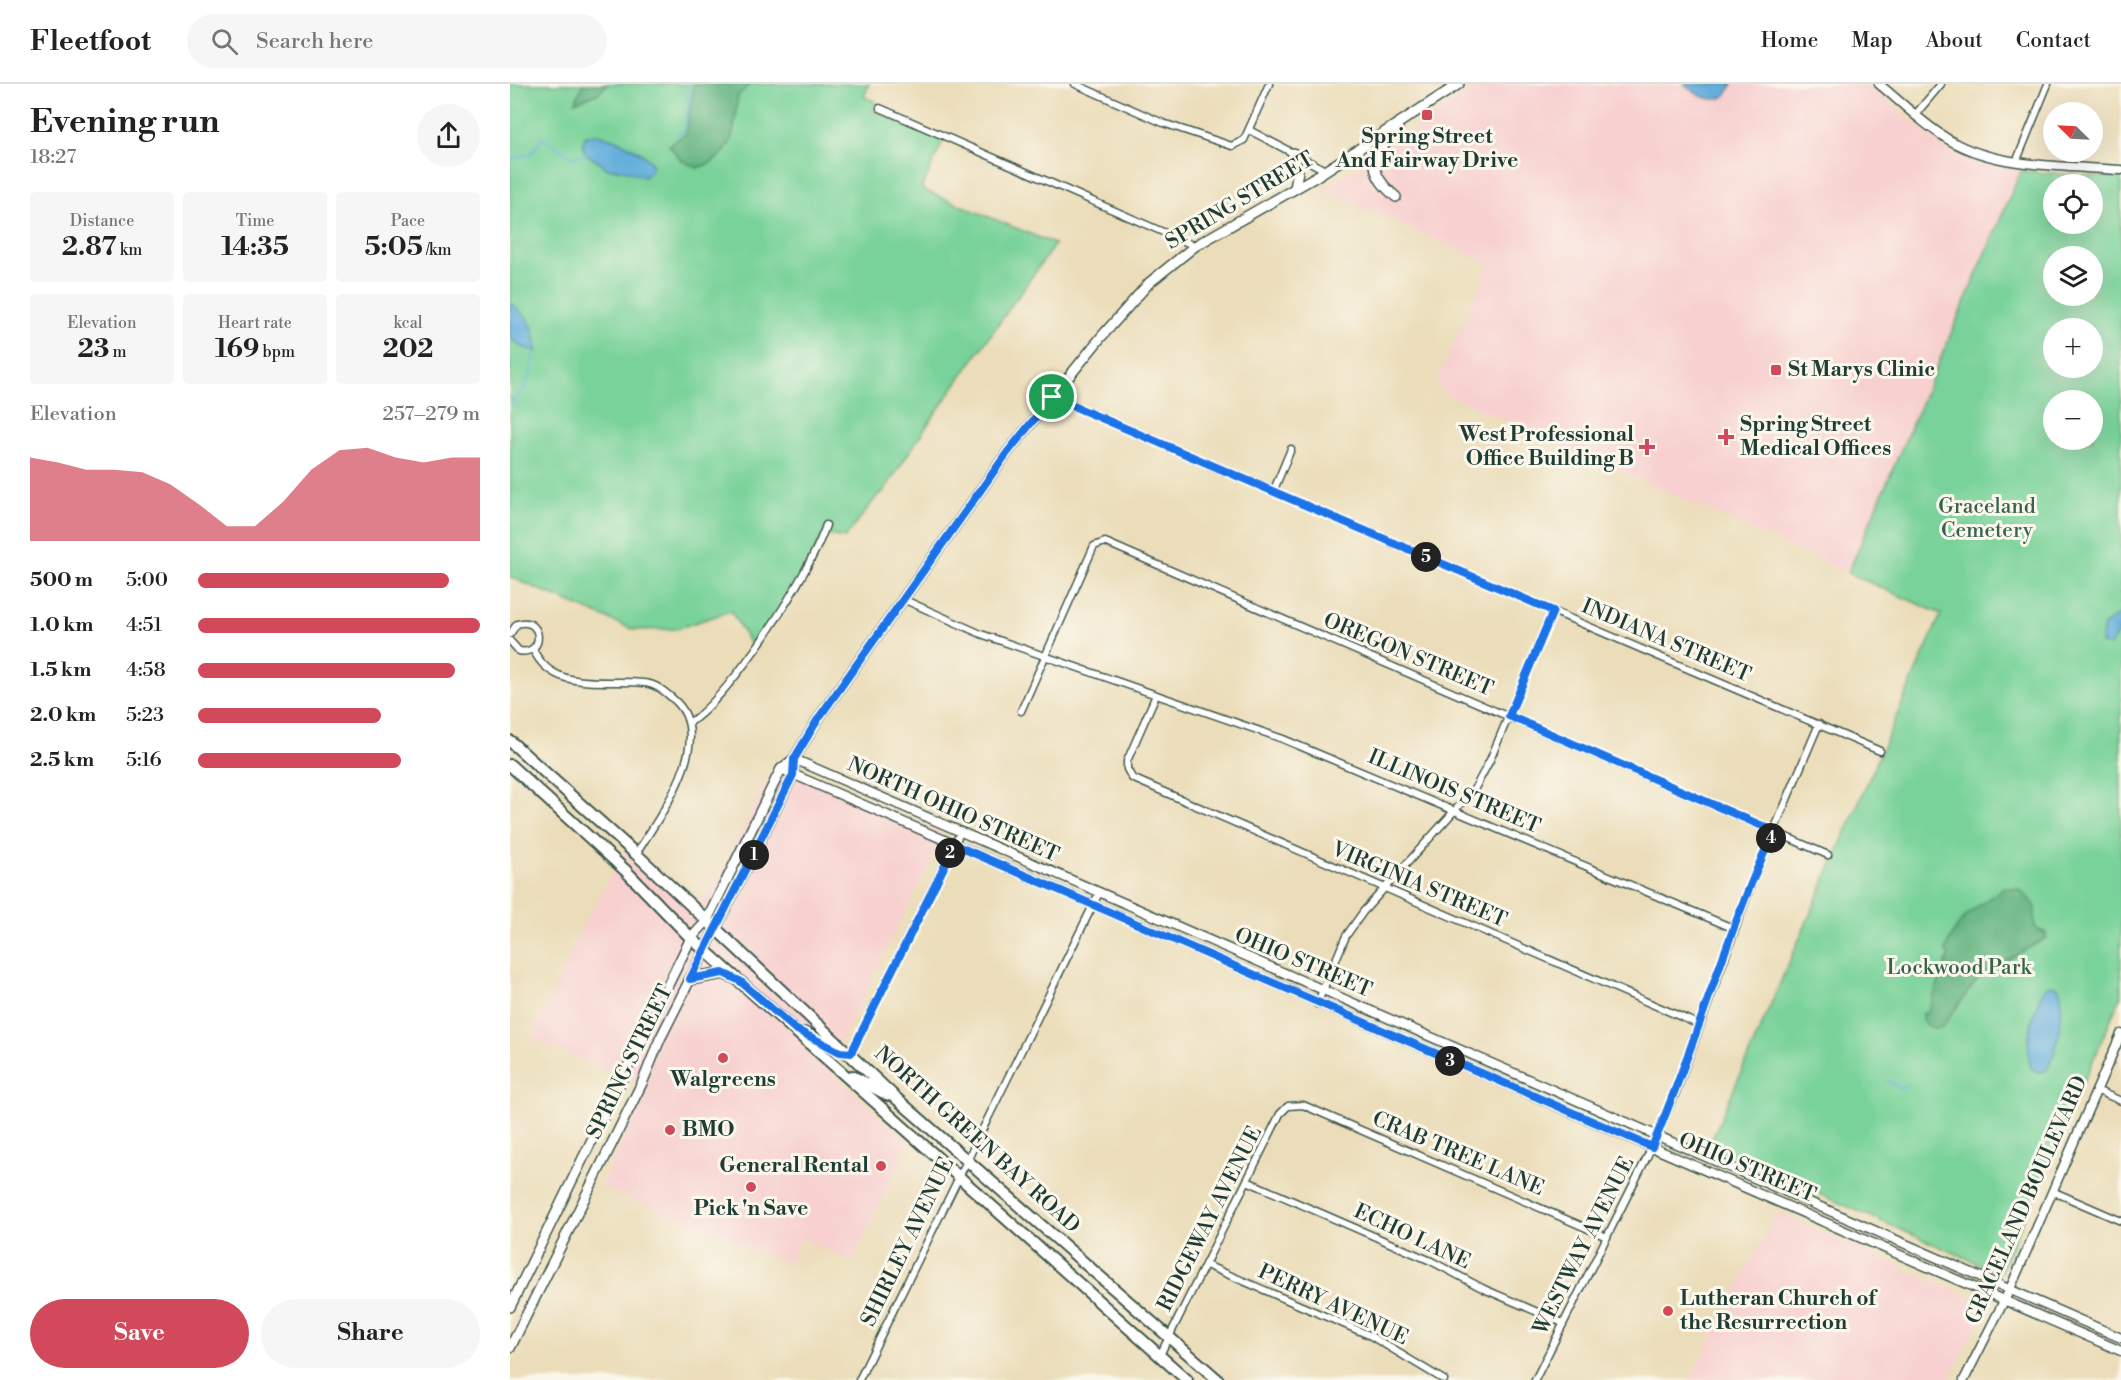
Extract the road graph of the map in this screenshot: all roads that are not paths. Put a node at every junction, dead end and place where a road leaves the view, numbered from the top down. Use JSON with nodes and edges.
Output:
{"nodes":[{"id":1,"x":1075,"y":84,"type":"edge"},
{"id":2,"x":1269,"y":84,"type":"edge"},
{"id":3,"x":1459,"y":84,"type":"edge"},
{"id":4,"x":1879,"y":84,"type":"edge"},
{"id":5,"x":1941,"y":84,"type":"edge"},
{"id":6,"x":2048,"y":84,"type":"edge"},
{"id":7,"x":880,"y":108,"type":"dead end"},
{"id":8,"x":1915,"y":115,"type":"junction"},
{"id":9,"x":1412,"y":116,"type":"junction"},
{"id":10,"x":1249,"y":130,"type":"junction"},
{"id":11,"x":1293,"y":153,"type":"junction"},
{"id":12,"x":2017,"y":160,"type":"junction"},
{"id":13,"x":1325,"y":170,"type":"junction"},
{"id":14,"x":2121,"y":170,"type":"edge"},
{"id":15,"x":1294,"y":188,"type":"junction"},
{"id":16,"x":1396,"y":197,"type":"dead end"},
{"id":17,"x":1196,"y":246,"type":"junction"},
{"id":18,"x":1052,"y":397,"type":"junction"},
{"id":19,"x":1290,"y":449,"type":"dead end"},
{"id":20,"x":1273,"y":492,"type":"junction"},
{"id":21,"x":826,"y":525,"type":"dead end"},
{"id":22,"x":905,"y":600,"type":"junction"},
{"id":23,"x":1553,"y":611,"type":"junction"},
{"id":24,"x":510,"y":634,"type":"edge"},
{"id":25,"x":510,"y":641,"type":"edge"},
{"id":26,"x":533,"y":649,"type":"junction"},
{"id":27,"x":1046,"y":656,"type":"junction"},
{"id":28,"x":1156,"y":695,"type":"junction"},
{"id":29,"x":1020,"y":711,"type":"dead end"},
{"id":30,"x":1509,"y":716,"type":"junction"},
{"id":31,"x":689,"y":723,"type":"junction"},
{"id":32,"x":1819,"y":724,"type":"junction"},
{"id":33,"x":510,"y":741,"type":"edge"},
{"id":34,"x":1880,"y":751,"type":"dead end"},
{"id":35,"x":794,"y":759,"type":"junction"},
{"id":36,"x":510,"y":765,"type":"edge"},
{"id":37,"x":781,"y":769,"type":"junction"},
{"id":38,"x":793,"y":775,"type":"junction"},
{"id":39,"x":839,"y":779,"type":"junction"},
{"id":40,"x":833,"y":792,"type":"junction"},
{"id":41,"x":877,"y":796,"type":"junction"},
{"id":42,"x":874,"y":810,"type":"junction"},
{"id":43,"x":1457,"y":810,"type":"junction"},
{"id":44,"x":1774,"y":831,"type":"junction"},
{"id":45,"x":960,"y":833,"type":"junction"},
{"id":46,"x":955,"y":845,"type":"junction"},
{"id":47,"x":636,"y":854,"type":"junction"},
{"id":48,"x":1828,"y":855,"type":"dead end"},
{"id":49,"x":1384,"y":888,"type":"junction"},
{"id":50,"x":1099,"y":893,"type":"junction"},
{"id":51,"x":1094,"y":905,"type":"junction"},
{"id":52,"x":706,"y":922,"type":"junction"},
{"id":53,"x":1735,"y":929,"type":"junction"},
{"id":54,"x":1181,"y":930,"type":"junction"},
{"id":55,"x":716,"y":932,"type":"junction"},
{"id":56,"x":691,"y":938,"type":"junction"},
{"id":57,"x":1176,"y":941,"type":"junction"},
{"id":58,"x":706,"y":950,"type":"junction"},
{"id":59,"x":1252,"y":961,"type":"junction"},
{"id":60,"x":1247,"y":973,"type":"junction"},
{"id":61,"x":690,"y":979,"type":"junction"},
{"id":62,"x":740,"y":981,"type":"junction"},
{"id":63,"x":1322,"y":990,"type":"junction"},
{"id":64,"x":1317,"y":1004,"type":"junction"},
{"id":65,"x":1700,"y":1025,"type":"junction"},
{"id":66,"x":795,"y":1029,"type":"junction"},
{"id":67,"x":2121,"y":1034,"type":"edge"},
{"id":68,"x":1435,"y":1039,"type":"junction"},
{"id":69,"x":1429,"y":1052,"type":"junction"},
{"id":70,"x":851,"y":1053,"type":"junction"},
{"id":71,"x":843,"y":1074,"type":"junction"},
{"id":72,"x":1535,"y":1082,"type":"junction"},
{"id":73,"x":2096,"y":1090,"type":"junction"},
{"id":74,"x":1529,"y":1095,"type":"junction"},
{"id":75,"x":897,"y":1099,"type":"junction"},
{"id":76,"x":2121,"y":1101,"type":"edge"},
{"id":77,"x":1295,"y":1104,"type":"joint"},
{"id":78,"x":1657,"y":1135,"type":"junction"},
{"id":79,"x":1652,"y":1147,"type":"junction"},
{"id":80,"x":968,"y":1159,"type":"junction"},
{"id":81,"x":959,"y":1176,"type":"junction"},
{"id":82,"x":1247,"y":1181,"type":"junction"},
{"id":83,"x":2052,"y":1191,"type":"junction"},
{"id":84,"x":2121,"y":1221,"type":"edge"},
{"id":85,"x":1884,"y":1234,"type":"junction"},
{"id":86,"x":1607,"y":1237,"type":"junction"},
{"id":87,"x":1879,"y":1246,"type":"junction"},
{"id":88,"x":537,"y":1254,"type":"junction"},
{"id":89,"x":553,"y":1262,"type":"junction"},
{"id":90,"x":1206,"y":1265,"type":"junction"},
{"id":91,"x":2010,"y":1289,"type":"junction"},
{"id":92,"x":2004,"y":1300,"type":"junction"},
{"id":93,"x":510,"y":1307,"type":"edge"},
{"id":94,"x":1563,"y":1323,"type":"junction"},
{"id":95,"x":2120,"y":1336,"type":"edge"},
{"id":96,"x":1169,"y":1337,"type":"junction"},
{"id":97,"x":510,"y":1348,"type":"edge"},
{"id":98,"x":2118,"y":1349,"type":"edge"},
{"id":99,"x":1160,"y":1355,"type":"junction"},
{"id":100,"x":859,"y":1380,"type":"edge"},
{"id":101,"x":1186,"y":1380,"type":"edge"},
{"id":102,"x":1218,"y":1380,"type":"edge"},
{"id":103,"x":1444,"y":1380,"type":"edge"},
{"id":104,"x":1535,"y":1380,"type":"edge"},
{"id":105,"x":1964,"y":1380,"type":"edge"}],
"edges":[{"from":1,"to":10,"type":"street"},
{"from":2,"to":10,"type":"street"},
{"from":3,"to":9,"type":"main road","name":"SPRING STREET"},
{"from":4,"to":8,"type":"street"},
{"from":5,"to":8,"type":"street"},
{"from":6,"to":12,"type":"street"},
{"from":7,"to":17,"type":"street"},
{"from":8,"to":12,"type":"street"},
{"from":9,"to":13,"type":"main road","name":"SPRING STREET"},
{"from":9,"to":16,"type":"main road"},
{"from":10,"to":11,"type":"street"},
{"from":11,"to":13,"type":"street"},
{"from":11,"to":15,"type":"main road"},
{"from":12,"to":14,"type":"street"},
{"from":13,"to":15,"type":"main road","name":"SPRING STREET"},
{"from":15,"to":17,"type":"main road","name":"SPRING STREET"},
{"from":17,"to":18,"type":"main road","name":"SPRING STREET"},
{"from":18,"to":20,"type":"street","name":"INDIANA STREET"},
{"from":18,"to":22,"type":"main road","name":"SPRING STREET"},
{"from":19,"to":20,"type":"street"},
{"from":20,"to":23,"type":"street","name":"INDIANA STREET"},
{"from":21,"to":31,"type":"street"},
{"from":22,"to":27,"type":"street","name":"ILLINOIS STREET"},
{"from":22,"to":35,"type":"main road","name":"SPRING STREET"},
{"from":23,"to":30,"type":"street"},
{"from":23,"to":32,"type":"street","name":"INDIANA STREET"},
{"from":24,"to":26,"type":"street"},
{"from":25,"to":26,"type":"street"},
{"from":26,"to":31,"type":"street"},
{"from":27,"to":28,"type":"street","name":"ILLINOIS STREET"},
{"from":27,"to":29,"type":"street"},
{"from":27,"to":30,"type":"street","name":"OREGON STREET"},
{"from":28,"to":43,"type":"street","name":"ILLINOIS STREET"},
{"from":28,"to":49,"type":"street","name":"VIRGINIA STREET"},
{"from":30,"to":43,"type":"street"},
{"from":30,"to":44,"type":"street","name":"OREGON STREET"},
{"from":31,"to":47,"type":"street"},
{"from":32,"to":34,"type":"street","name":"INDIANA STREET"},
{"from":32,"to":44,"type":"street","name":"WESTWAY AVENUE"},
{"from":33,"to":47,"type":"main road","name":"NORTH GREEN BAY ROAD"},
{"from":35,"to":37,"type":"main road","name":"SPRING STREET"},
{"from":35,"to":38,"type":"main road","name":"SPRING STREET"},
{"from":35,"to":39,"type":"street","name":"NORTH OHIO STREET"},
{"from":36,"to":56,"type":"main road","name":"NORTH GREEN BAY ROAD"},
{"from":37,"to":38,"type":"street","name":"NORTH OHIO STREET"},
{"from":37,"to":52,"type":"main road","name":"SPRING STREET"},
{"from":38,"to":40,"type":"street","name":"NORTH OHIO STREET"},
{"from":38,"to":55,"type":"main road","name":"SPRING STREET"},
{"from":39,"to":40,"type":"street"},
{"from":39,"to":41,"type":"street","name":"NORTH OHIO STREET"},
{"from":40,"to":42,"type":"street","name":"NORTH OHIO STREET"},
{"from":41,"to":42,"type":"street"},
{"from":41,"to":45,"type":"street","name":"NORTH OHIO STREET"},
{"from":42,"to":46,"type":"street","name":"NORTH OHIO STREET"},
{"from":43,"to":49,"type":"street"},
{"from":43,"to":53,"type":"street","name":"ILLINOIS STREET"},
{"from":44,"to":48,"type":"street","name":"OREGON STREET"},
{"from":44,"to":53,"type":"street","name":"WESTWAY AVENUE"},
{"from":45,"to":46,"type":"street"},
{"from":45,"to":50,"type":"street","name":"NORTH OHIO STREET"},
{"from":46,"to":51,"type":"street","name":"NORTH OHIO STREET"},
{"from":46,"to":70,"type":"street"},
{"from":47,"to":52,"type":"main road","name":"NORTH GREEN BAY ROAD"},
{"from":49,"to":63,"type":"street"},
{"from":49,"to":65,"type":"street","name":"VIRGINIA STREET"},
{"from":50,"to":51,"type":"street","name":"SHIRLEY AVENUE"},
{"from":50,"to":54,"type":"street","name":"OHIO STREET"},
{"from":51,"to":57,"type":"street","name":"OHIO STREET"},
{"from":51,"to":80,"type":"street","name":"SHIRLEY AVENUE"},
{"from":52,"to":55,"type":"main road","name":"NORTH GREEN BAY ROAD"},
{"from":52,"to":56,"type":"main road","name":"SPRING STREET"},
{"from":53,"to":65,"type":"street","name":"WESTWAY AVENUE"},
{"from":54,"to":57,"type":"street"},
{"from":54,"to":59,"type":"street","name":"OHIO STREET"},
{"from":55,"to":58,"type":"main road","name":"SPRING STREET"},
{"from":55,"to":70,"type":"main road","name":"NORTH GREEN BAY ROAD"},
{"from":56,"to":58,"type":"main road","name":"NORTH GREEN BAY ROAD"},
{"from":56,"to":88,"type":"main road","name":"SPRING STREET"},
{"from":57,"to":60,"type":"street","name":"OHIO STREET"},
{"from":58,"to":61,"type":"main road","name":"SPRING STREET"},
{"from":58,"to":62,"type":"main road","name":"NORTH GREEN BAY ROAD"},
{"from":59,"to":60,"type":"street"},
{"from":59,"to":63,"type":"street","name":"OHIO STREET"},
{"from":60,"to":64,"type":"street","name":"OHIO STREET"},
{"from":61,"to":62,"type":"main road"},
{"from":61,"to":89,"type":"main road","name":"SPRING STREET"},
{"from":62,"to":66,"type":"main road","name":"NORTH GREEN BAY ROAD"},
{"from":63,"to":64,"type":"street"},
{"from":63,"to":68,"type":"street","name":"OHIO STREET"},
{"from":64,"to":69,"type":"street","name":"OHIO STREET"},
{"from":65,"to":78,"type":"street","name":"WESTWAY AVENUE"},
{"from":66,"to":70,"type":"main road"},
{"from":66,"to":71,"type":"main road","name":"NORTH GREEN BAY ROAD"},
{"from":67,"to":73,"type":"street","name":"GRACELAND BOULEVARD"},
{"from":68,"to":69,"type":"street"},
{"from":68,"to":72,"type":"street","name":"OHIO STREET"},
{"from":69,"to":74,"type":"street","name":"OHIO STREET"},
{"from":70,"to":75,"type":"main road","name":"NORTH GREEN BAY ROAD"},
{"from":71,"to":75,"type":"main road"},
{"from":71,"to":81,"type":"main road","name":"NORTH GREEN BAY ROAD"},
{"from":72,"to":74,"type":"street"},
{"from":72,"to":78,"type":"street","name":"OHIO STREET"},
{"from":73,"to":76,"type":"street"},
{"from":73,"to":83,"type":"street","name":"GRACELAND BOULEVARD"},
{"from":74,"to":79,"type":"street","name":"OHIO STREET"},
{"from":75,"to":80,"type":"main road","name":"NORTH GREEN BAY ROAD"},
{"from":77,"to":82,"type":"street","name":"RIDGEWAY AVENUE"},
{"from":77,"to":86,"type":"street","name":"CRAB TREE LANE"},
{"from":78,"to":79,"type":"street","name":"WESTWAY AVENUE"},
{"from":78,"to":85,"type":"street","name":"OHIO STREET"},
{"from":79,"to":86,"type":"street","name":"WESTWAY AVENUE"},
{"from":79,"to":87,"type":"street","name":"OHIO STREET"},
{"from":80,"to":81,"type":"street","name":"SHIRLEY AVENUE"},
{"from":80,"to":96,"type":"main road","name":"NORTH GREEN BAY ROAD"},
{"from":81,"to":99,"type":"main road","name":"NORTH GREEN BAY ROAD"},
{"from":81,"to":100,"type":"street","name":"SHIRLEY AVENUE"},
{"from":82,"to":90,"type":"street","name":"RIDGEWAY AVENUE"},
{"from":82,"to":94,"type":"street","name":"ECHO LANE"},
{"from":83,"to":84,"type":"street"},
{"from":83,"to":91,"type":"street","name":"GRACELAND BOULEVARD"},
{"from":85,"to":87,"type":"street"},
{"from":85,"to":91,"type":"street","name":"OHIO STREET"},
{"from":86,"to":94,"type":"street","name":"WESTWAY AVENUE"},
{"from":87,"to":92,"type":"street","name":"OHIO STREET"},
{"from":88,"to":89,"type":"main road"},
{"from":88,"to":93,"type":"main road","name":"SPRING STREET"},
{"from":89,"to":97,"type":"main road","name":"SPRING STREET"},
{"from":90,"to":96,"type":"street","name":"RIDGEWAY AVENUE"},
{"from":90,"to":103,"type":"street","name":"PERRY AVENUE"},
{"from":91,"to":92,"type":"street","name":"GRACELAND BOULEVARD"},
{"from":91,"to":95,"type":"street","name":"OHIO STREET"},
{"from":92,"to":98,"type":"street","name":"OHIO STREET"},
{"from":92,"to":105,"type":"street","name":"GRACELAND BOULEVARD"},
{"from":94,"to":104,"type":"street","name":"WESTWAY AVENUE"},
{"from":95,"to":98,"type":"street"},
{"from":96,"to":99,"type":"street","name":"RIDGEWAY AVENUE"},
{"from":96,"to":102,"type":"main road","name":"NORTH GREEN BAY ROAD"},
{"from":99,"to":101,"type":"main road","name":"NORTH GREEN BAY ROAD"}]}
